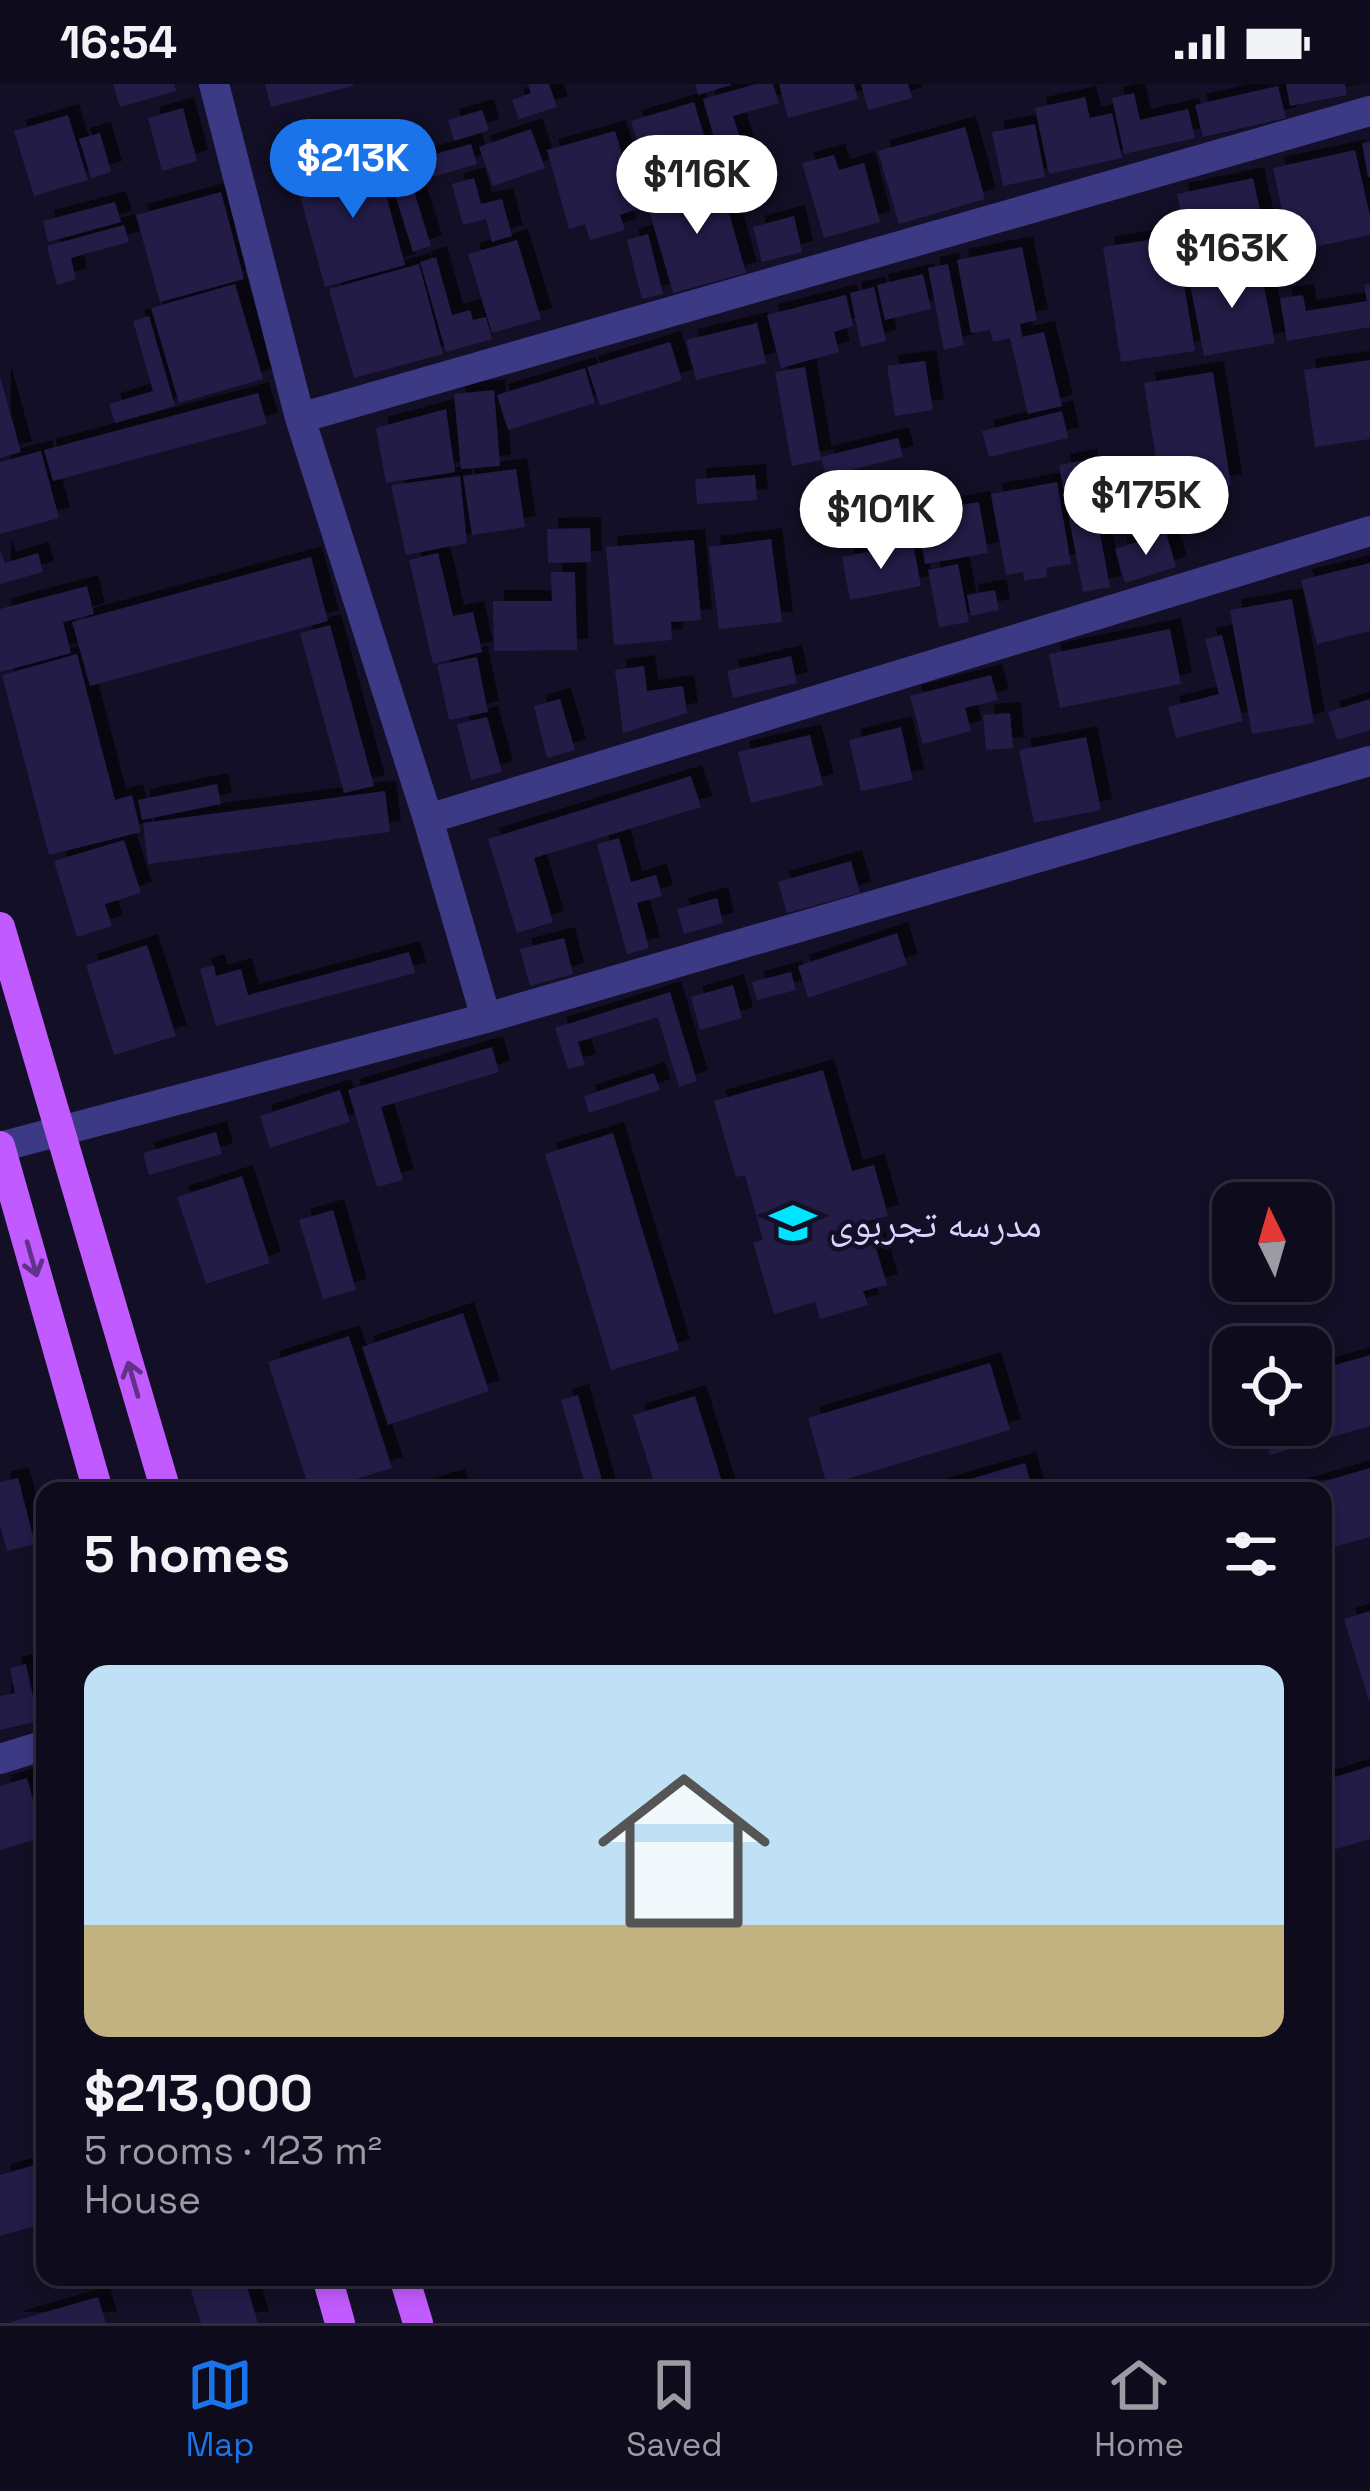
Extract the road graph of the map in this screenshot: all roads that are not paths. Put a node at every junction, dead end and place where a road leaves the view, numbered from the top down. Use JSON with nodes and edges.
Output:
{"nodes":[{"id":1,"x":214,"y":84,"type":"edge"},
{"id":2,"x":1370,"y":111,"type":"edge"},
{"id":3,"x":300,"y":418,"type":"junction"},
{"id":4,"x":1370,"y":531,"type":"edge"},
{"id":5,"x":1370,"y":761,"type":"edge"},
{"id":6,"x":428,"y":819,"type":"junction"},
{"id":7,"x":0,"y":927,"type":"edge"},
{"id":8,"x":486,"y":1018,"type":"junction"},
{"id":9,"x":61,"y":1129,"type":"junction"},
{"id":10,"x":0,"y":1146,"type":"edge"},
{"id":11,"x":95,"y":1482,"type":"edge"},
{"id":12,"x":163,"y":1482,"type":"edge"},
{"id":13,"x":36,"y":1748,"type":"edge"},
{"id":14,"x":0,"y":1759,"type":"edge"},
{"id":15,"x":330,"y":2286,"type":"edge"},
{"id":16,"x":407,"y":2286,"type":"edge"},
{"id":17,"x":340,"y":2323,"type":"edge"},
{"id":18,"x":418,"y":2323,"type":"edge"}],
"edges":[{"from":1,"to":3,"type":"street"},
{"from":2,"to":3,"type":"street"},
{"from":3,"to":6,"type":"street"},
{"from":4,"to":6,"type":"street"},
{"from":5,"to":8,"type":"street"},
{"from":6,"to":8,"type":"street"},
{"from":7,"to":9,"type":"main road"},
{"from":8,"to":9,"type":"street"},
{"from":9,"to":10,"type":"street"},
{"from":12,"to":9,"type":"main road","one_way":true},
{"from":10,"to":11,"type":"main road","one_way":true},
{"from":13,"to":14,"type":"street"},
{"from":15,"to":17,"type":"main road"},
{"from":16,"to":18,"type":"main road"}]}
